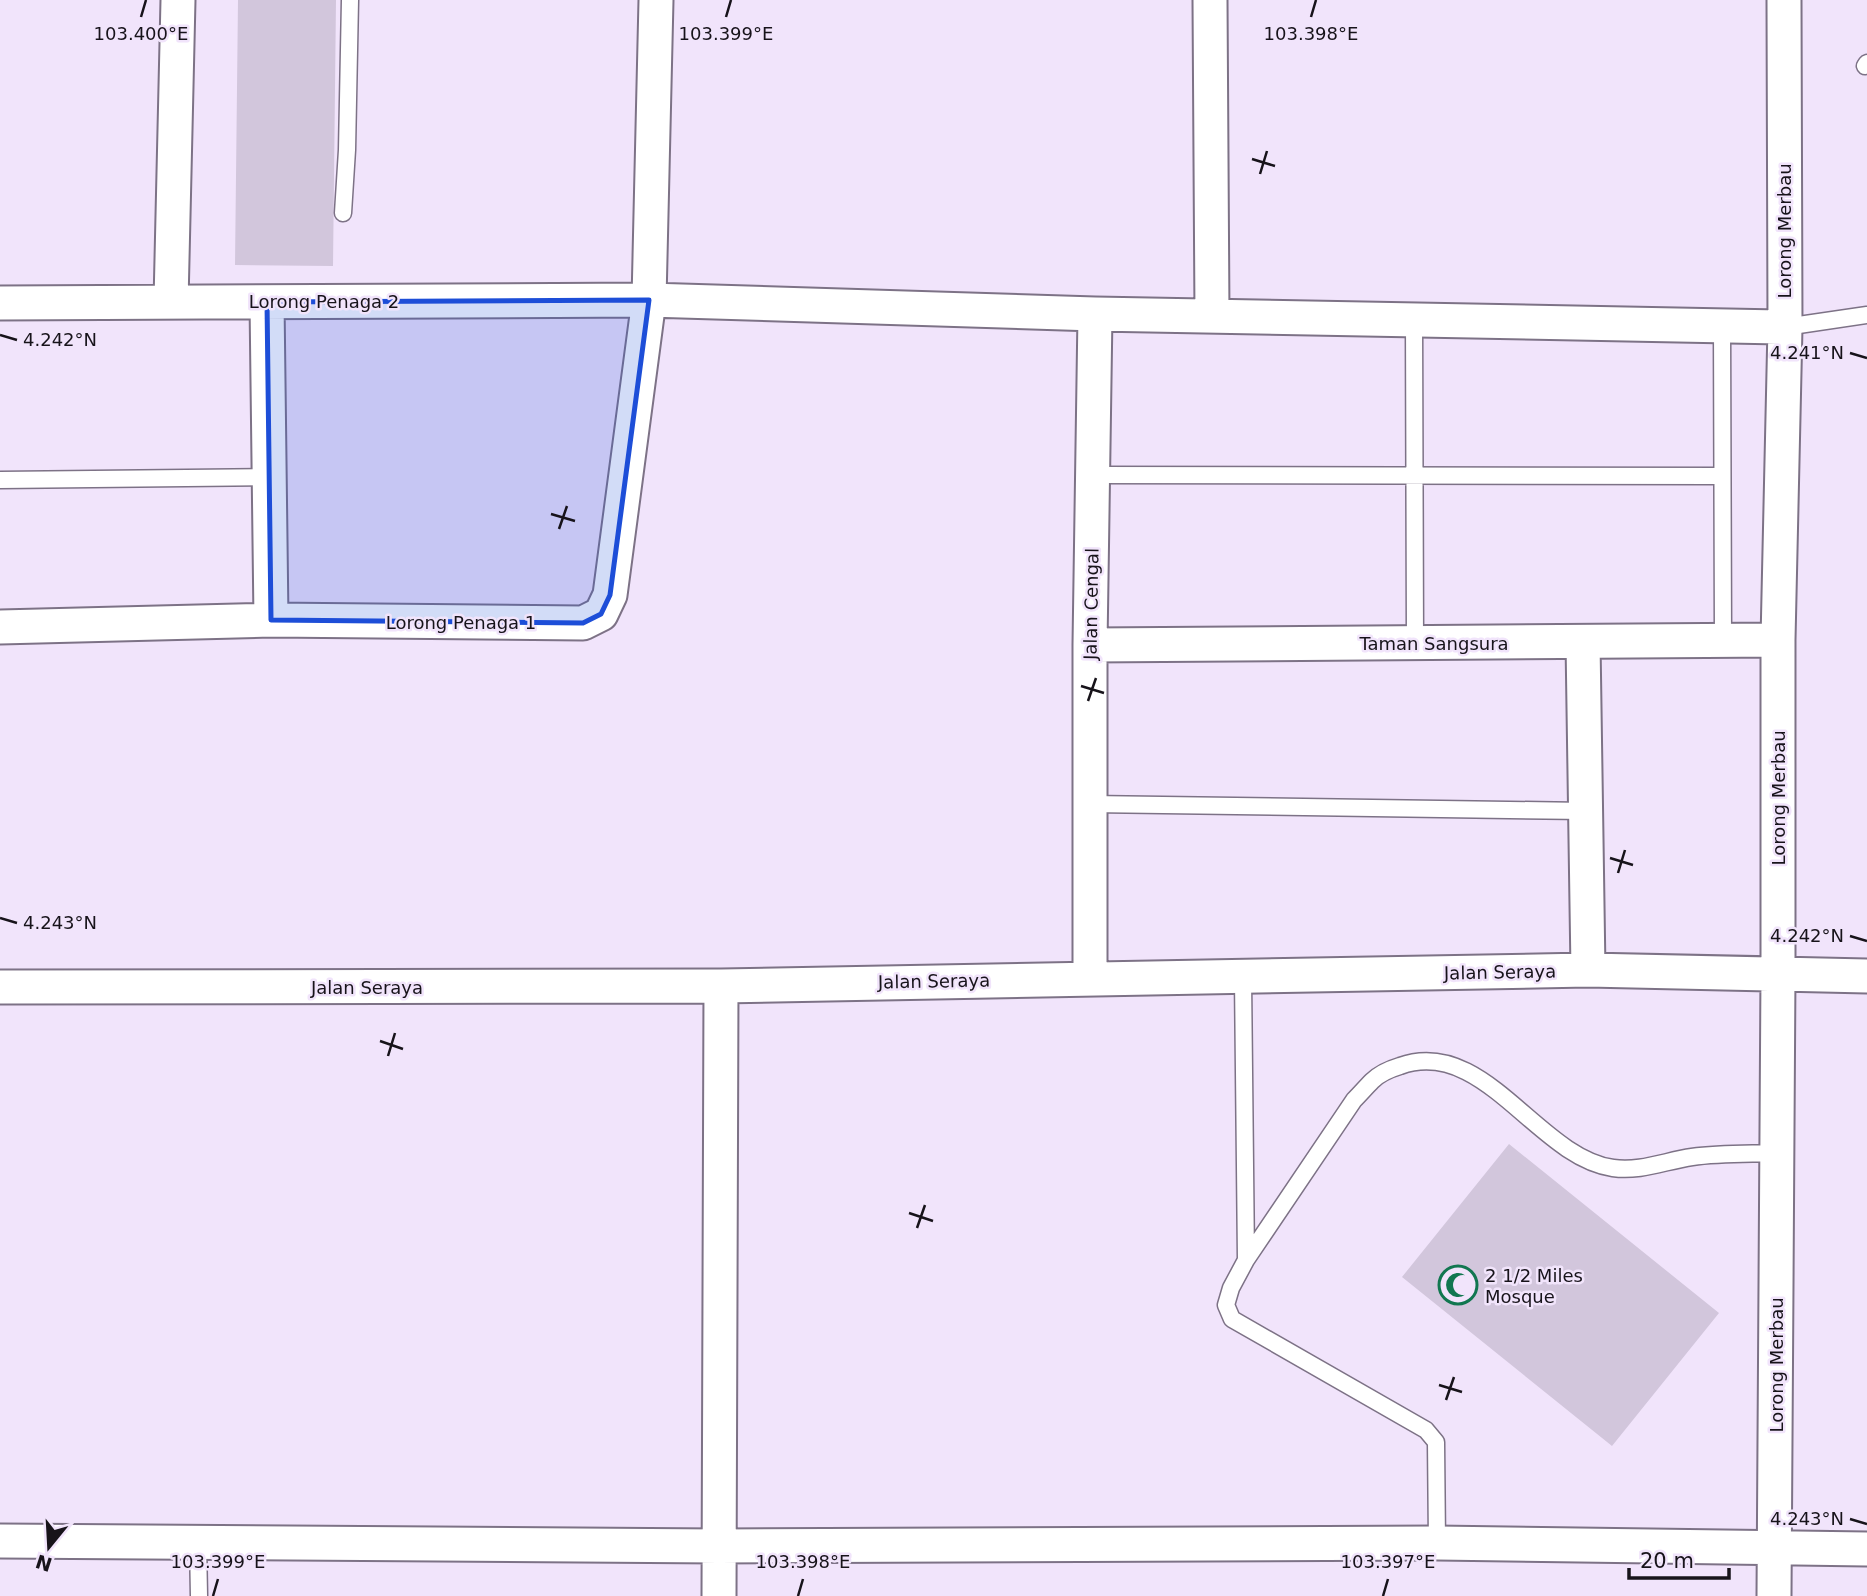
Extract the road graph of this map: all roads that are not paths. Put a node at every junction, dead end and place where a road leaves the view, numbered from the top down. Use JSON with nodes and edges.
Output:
{"nodes":[{"id":1,"x":178,"y":0,"type":"edge"},
{"id":2,"x":350,"y":0,"type":"edge"},
{"id":3,"x":656,"y":0,"type":"edge"},
{"id":4,"x":1210,"y":0,"type":"edge"},
{"id":5,"x":1784,"y":0,"type":"edge"},
{"id":6,"x":343,"y":213,"type":"dead end"},
{"id":7,"x":649,"y":300,"type":"junction"},
{"id":8,"x":171,"y":302,"type":"junction"},
{"id":9,"x":267,"y":302,"type":"junction"},
{"id":10,"x":0,"y":303,"type":"edge"},
{"id":11,"x":1095,"y":314,"type":"junction"},
{"id":12,"x":1867,"y":315,"type":"edge"},
{"id":13,"x":1212,"y":316,"type":"junction"},
{"id":14,"x":1414,"y":320,"type":"junction"},
{"id":15,"x":1722,"y":325,"type":"junction"},
{"id":16,"x":1785,"y":327,"type":"junction"},
{"id":17,"x":1092,"y":475,"type":"junction"},
{"id":18,"x":1415,"y":475,"type":"junction"},
{"id":19,"x":1722,"y":476,"type":"junction"},
{"id":20,"x":270,"y":477,"type":"junction"},
{"id":21,"x":0,"y":480,"type":"edge"},
{"id":22,"x":271,"y":621,"type":"junction"},
{"id":23,"x":0,"y":627,"type":"edge"},
{"id":24,"x":1723,"y":640,"type":"junction"},
{"id":25,"x":1778,"y":640,"type":"junction"},
{"id":26,"x":1583,"y":642,"type":"junction"},
{"id":27,"x":1415,"y":643,"type":"junction"},
{"id":28,"x":1090,"y":645,"type":"junction"},
{"id":29,"x":1090,"y":804,"type":"junction"},
{"id":30,"x":1586,"y":811,"type":"junction"},
{"id":31,"x":1588,"y":970,"type":"junction"},
{"id":32,"x":1779,"y":974,"type":"junction"},
{"id":33,"x":1867,"y":976,"type":"edge"},
{"id":34,"x":1090,"y":978,"type":"junction"},
{"id":35,"x":1243,"y":978,"type":"junction"},
{"id":36,"x":721,"y":986,"type":"junction"},
{"id":37,"x":0,"y":987,"type":"edge"},
{"id":38,"x":1777,"y":1153,"type":"junction"},
{"id":39,"x":1246,"y":1260,"type":"junction"},
{"id":40,"x":0,"y":1541,"type":"edge"},
{"id":41,"x":198,"y":1543,"type":"junction"},
{"id":42,"x":1437,"y":1543,"type":"junction"},
{"id":43,"x":719,"y":1546,"type":"junction"},
{"id":44,"x":1774,"y":1547,"type":"junction"},
{"id":45,"x":1867,"y":1549,"type":"edge"},
{"id":46,"x":199,"y":1596,"type":"edge"},
{"id":47,"x":719,"y":1596,"type":"edge"},
{"id":48,"x":1774,"y":1596,"type":"edge"}],
"edges":[{"from":1,"to":8,"type":"street"},
{"from":2,"to":6,"type":"lane"},
{"from":3,"to":7,"type":"street","name":"Lorong Penaga 1"},
{"from":4,"to":13,"type":"street"},
{"from":5,"to":16,"type":"street","name":"Lorong Merbau"},
{"from":7,"to":9,"type":"street","name":"Lorong Penaga 2"},
{"from":7,"to":11,"type":"street","name":"Lorong Penaga 2"},
{"from":7,"to":22,"type":"street","name":"Lorong Penaga 1"},
{"from":8,"to":9,"type":"street","name":"Lorong Penaga 2"},
{"from":8,"to":10,"type":"street","name":"Lorong Penaga 2"},
{"from":9,"to":20,"type":"street"},
{"from":11,"to":13,"type":"street","name":"Lorong Penaga 2"},
{"from":11,"to":17,"type":"street","name":"Jalan Cengal"},
{"from":12,"to":16,"type":"lane"},
{"from":13,"to":14,"type":"street","name":"Lorong Penaga 2"},
{"from":14,"to":15,"type":"street","name":"Lorong Penaga 2"},
{"from":14,"to":18,"type":"lane"},
{"from":15,"to":16,"type":"street","name":"Lorong Penaga 2"},
{"from":15,"to":19,"type":"lane"},
{"from":16,"to":25,"type":"street","name":"Lorong Merbau"},
{"from":17,"to":18,"type":"lane"},
{"from":17,"to":28,"type":"street","name":"Jalan Cengal"},
{"from":18,"to":19,"type":"lane"},
{"from":18,"to":27,"type":"lane"},
{"from":19,"to":24,"type":"lane"},
{"from":20,"to":21,"type":"lane"},
{"from":20,"to":22,"type":"street"},
{"from":22,"to":23,"type":"street","name":"Lorong Penaga 1"},
{"from":24,"to":25,"type":"street","name":"Taman Sangsura"},
{"from":24,"to":26,"type":"street","name":"Taman Sangsura"},
{"from":25,"to":32,"type":"street","name":"Lorong Merbau"},
{"from":26,"to":27,"type":"street","name":"Taman Sangsura"},
{"from":26,"to":30,"type":"street"},
{"from":27,"to":28,"type":"street","name":"Taman Sangsura"},
{"from":28,"to":29,"type":"street","name":"Jalan Cengal"},
{"from":29,"to":30,"type":"lane"},
{"from":29,"to":34,"type":"street","name":"Jalan Cengal"},
{"from":30,"to":31,"type":"street"},
{"from":31,"to":32,"type":"street","name":"Jalan Seraya"},
{"from":31,"to":35,"type":"street","name":"Jalan Seraya"},
{"from":32,"to":33,"type":"street","name":"Jalan Seraya"},
{"from":32,"to":38,"type":"street","name":"Lorong Merbau"},
{"from":34,"to":35,"type":"street","name":"Jalan Seraya"},
{"from":34,"to":36,"type":"street","name":"Jalan Seraya"},
{"from":35,"to":39,"type":"lane"},
{"from":36,"to":37,"type":"street","name":"Jalan Seraya"},
{"from":36,"to":43,"type":"street"},
{"from":38,"to":39,"type":"lane"},
{"from":38,"to":44,"type":"street","name":"Lorong Merbau"},
{"from":39,"to":42,"type":"lane"},
{"from":40,"to":41,"type":"street"},
{"from":41,"to":43,"type":"street"},
{"from":41,"to":46,"type":"lane"},
{"from":42,"to":43,"type":"street"},
{"from":42,"to":44,"type":"street"},
{"from":43,"to":47,"type":"street"},
{"from":44,"to":45,"type":"street"},
{"from":44,"to":48,"type":"street","name":"Lorong Merbau"}]}
